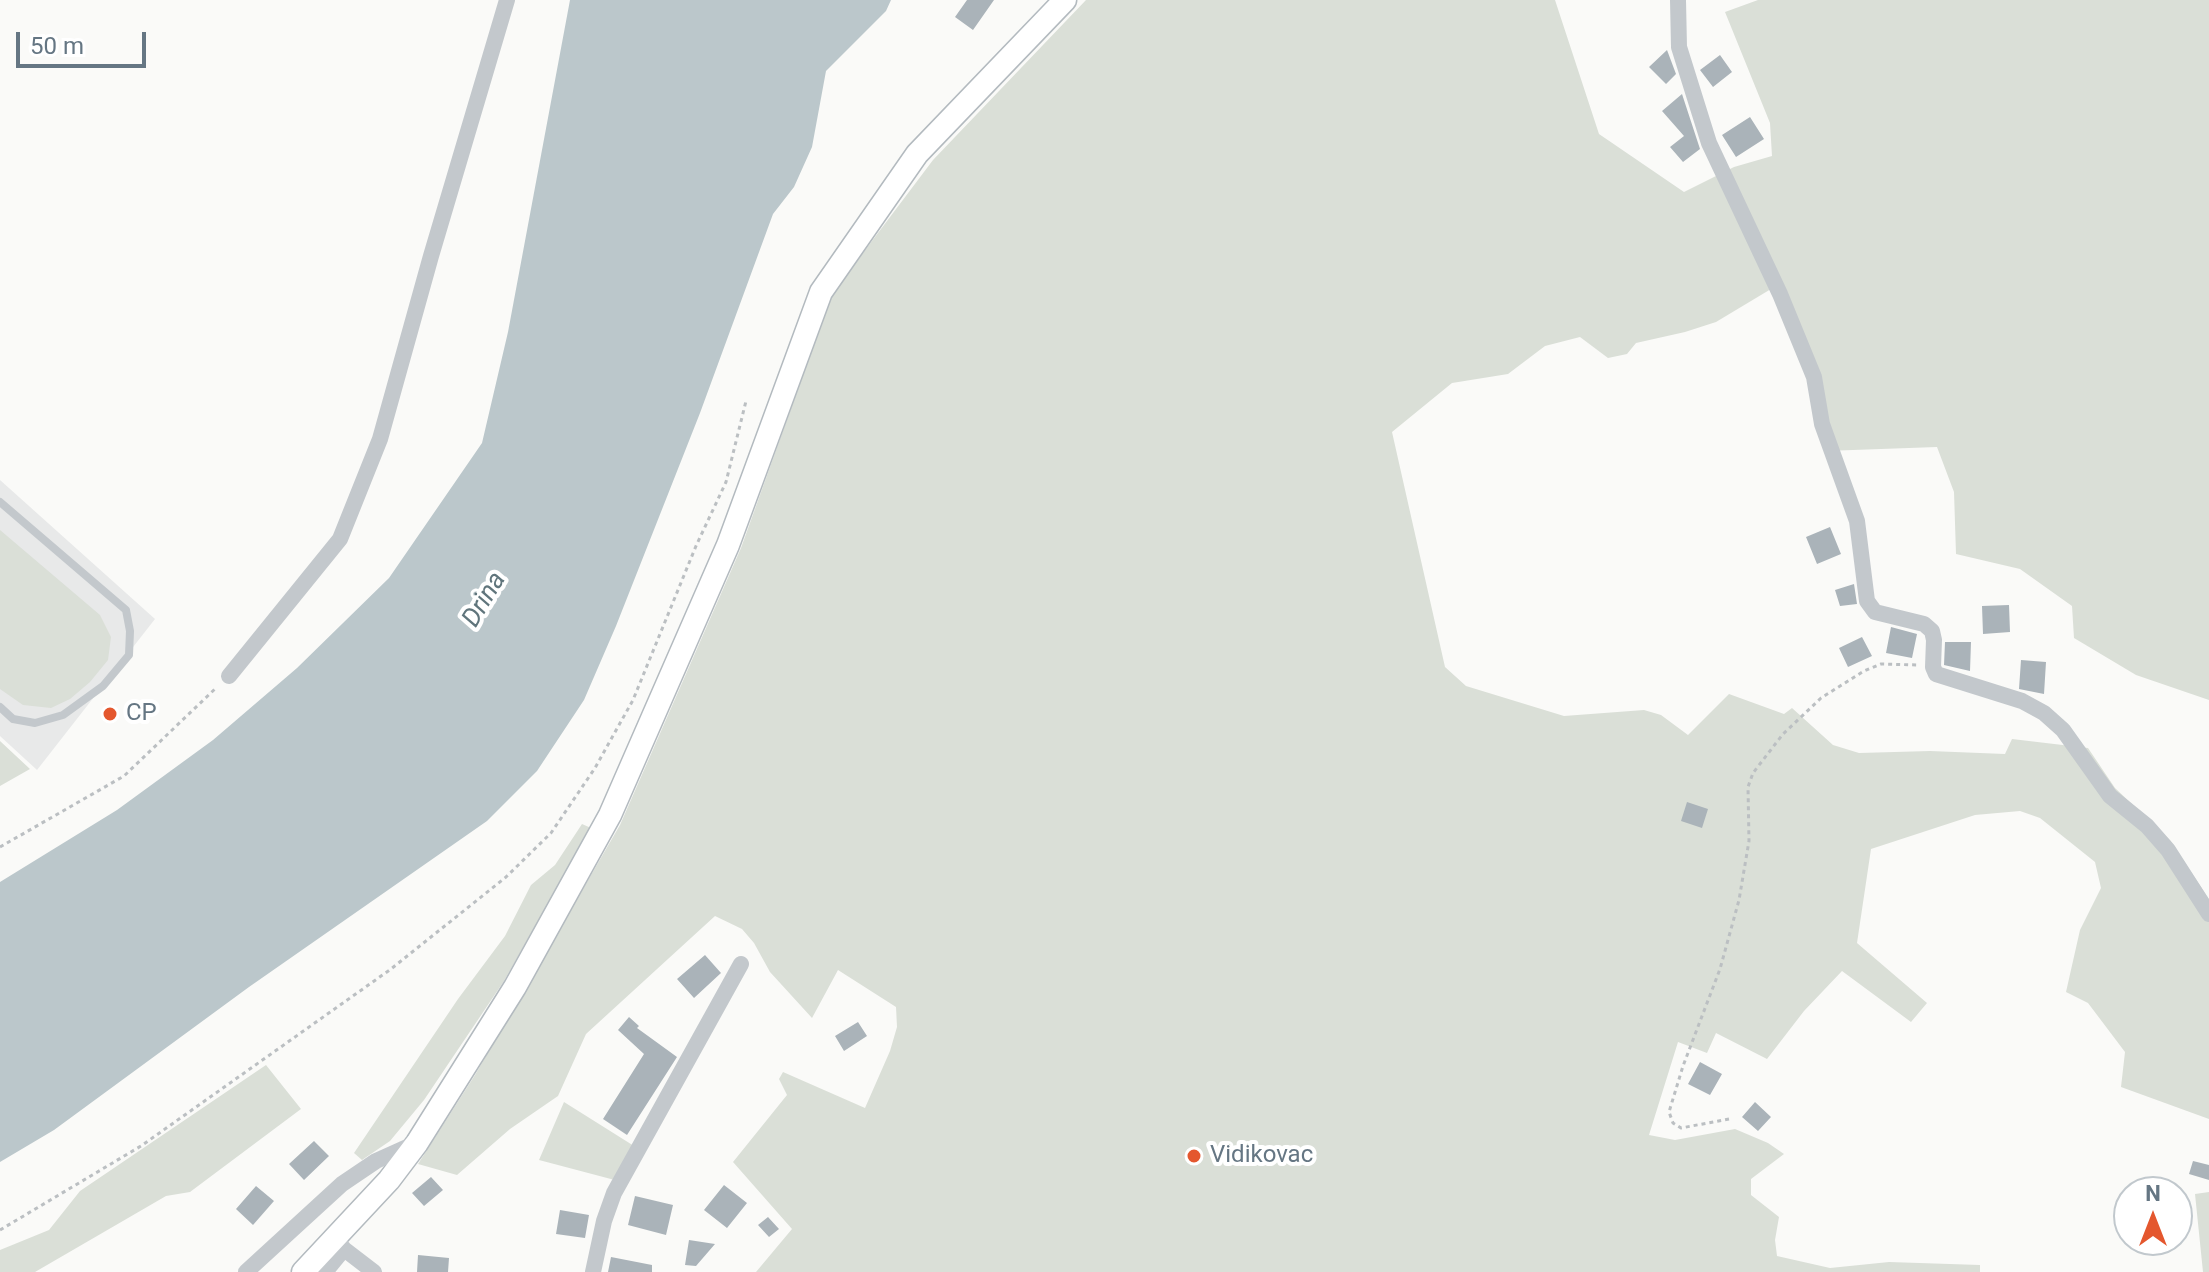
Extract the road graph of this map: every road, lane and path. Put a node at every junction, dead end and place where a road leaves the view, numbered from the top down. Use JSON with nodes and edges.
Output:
{"nodes":[{"id":1,"x":507,"y":0,"type":"edge"},
{"id":2,"x":1065,"y":0,"type":"edge"},
{"id":3,"x":1678,"y":0,"type":"edge"},
{"id":4,"x":746,"y":401,"type":"dead end"},
{"id":5,"x":0,"y":502,"type":"edge"},
{"id":6,"x":1933,"y":667,"type":"junction"},
{"id":7,"x":229,"y":676,"type":"joint"},
{"id":8,"x":0,"y":707,"type":"edge"},
{"id":9,"x":0,"y":847,"type":"edge"},
{"id":10,"x":2209,"y":914,"type":"edge"},
{"id":11,"x":741,"y":964,"type":"dead end"},
{"id":12,"x":1729,"y":1119,"type":"dead end"},
{"id":13,"x":417,"y":1143,"type":"junction"},
{"id":14,"x":0,"y":1230,"type":"edge"},
{"id":15,"x":339,"y":1243,"type":"junction"},
{"id":16,"x":246,"y":1272,"type":"edge"},
{"id":17,"x":303,"y":1272,"type":"edge"},
{"id":18,"x":325,"y":1272,"type":"edge"},
{"id":19,"x":374,"y":1272,"type":"edge"},
{"id":20,"x":593,"y":1272,"type":"edge"}],
"edges":[{"from":1,"to":7,"type":"street"},
{"from":2,"to":13,"type":"street"},
{"from":3,"to":6,"type":"street"},
{"from":4,"to":14,"type":"path"},
{"from":5,"to":8,"type":"lane"},
{"from":6,"to":10,"type":"street"},
{"from":6,"to":12,"type":"path"},
{"from":7,"to":9,"type":"path"},
{"from":11,"to":20,"type":"street"},
{"from":13,"to":15,"type":"street"},
{"from":13,"to":16,"type":"street"},
{"from":15,"to":17,"type":"street"},
{"from":15,"to":18,"type":"street"},
{"from":15,"to":19,"type":"street"}]}
